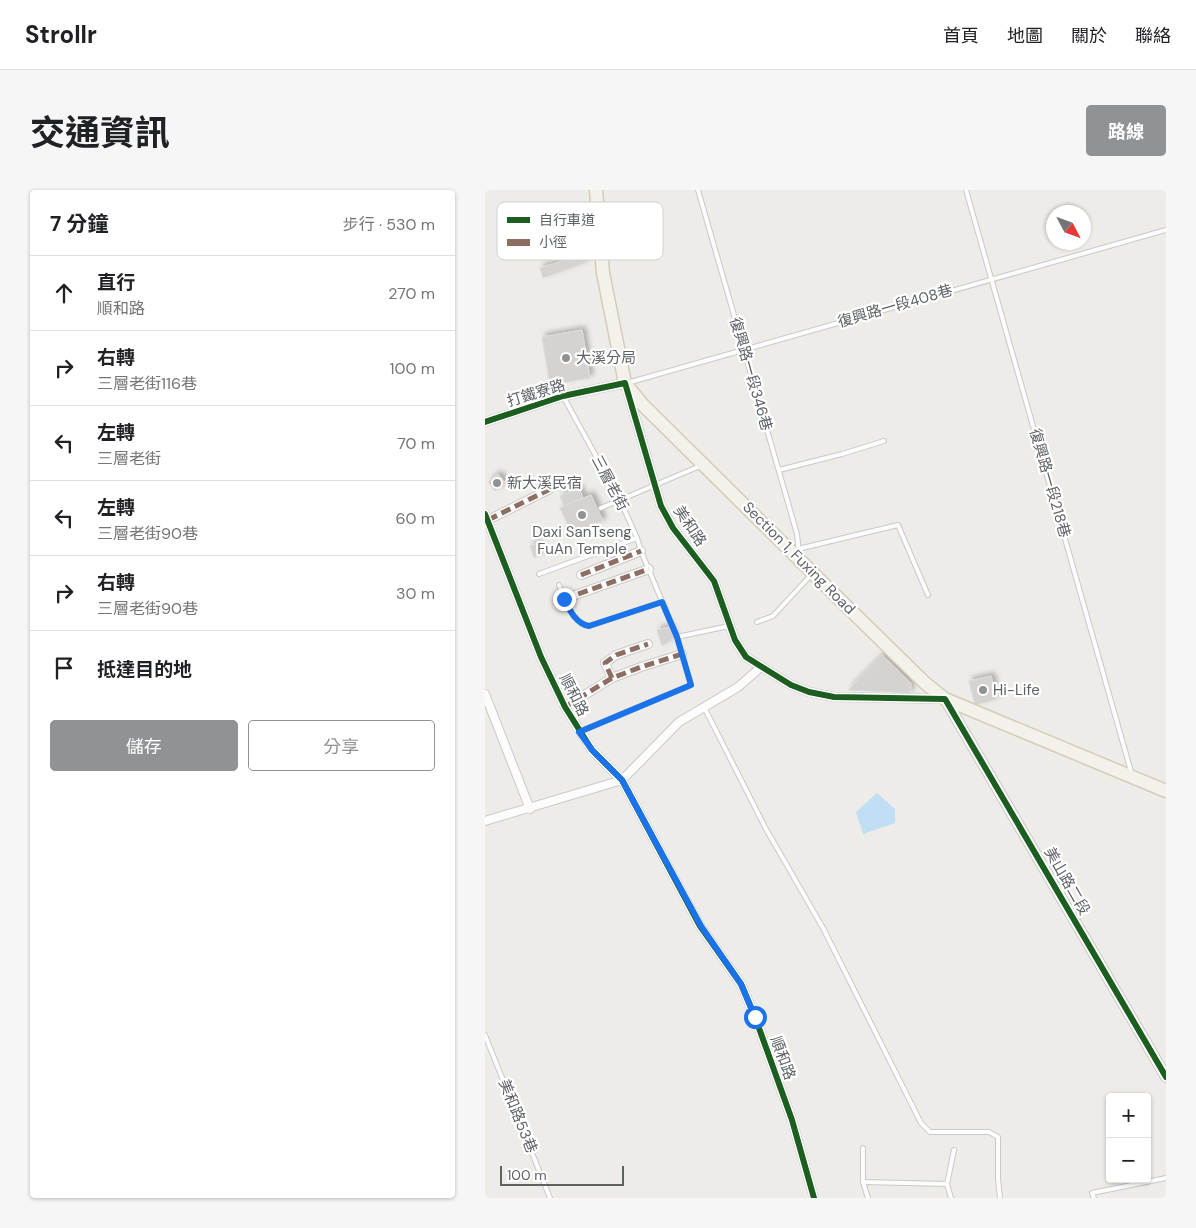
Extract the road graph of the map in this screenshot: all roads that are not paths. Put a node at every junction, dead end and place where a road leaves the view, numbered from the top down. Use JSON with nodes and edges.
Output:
{"nodes":[{"id":1,"x":698,"y":190,"type":"edge"},
{"id":2,"x":967,"y":190,"type":"edge"},
{"id":3,"x":1166,"y":230,"type":"edge"},
{"id":4,"x":602,"y":260,"type":"edge"},
{"id":5,"x":992,"y":279,"type":"junction"},
{"id":6,"x":745,"y":348,"type":"junction"},
{"id":7,"x":625,"y":383,"type":"junction"},
{"id":8,"x":563,"y":396,"type":"junction"},
{"id":9,"x":485,"y":422,"type":"edge"},
{"id":10,"x":884,"y":441,"type":"dead end"},
{"id":11,"x":705,"y":464,"type":"junction"},
{"id":12,"x":779,"y":470,"type":"junction"},
{"id":13,"x":655,"y":485,"type":"junction"},
{"id":14,"x":550,"y":489,"type":"dead end"},
{"id":15,"x":620,"y":500,"type":"junction"},
{"id":16,"x":601,"y":508,"type":"dead end"},
{"id":17,"x":487,"y":517,"type":"edge"},
{"id":18,"x":637,"y":538,"type":"junction"},
{"id":19,"x":641,"y":551,"type":"junction"},
{"id":20,"x":799,"y":554,"type":"junction"},
{"id":21,"x":649,"y":569,"type":"junction"},
{"id":22,"x":813,"y":573,"type":"junction"},
{"id":23,"x":539,"y":574,"type":"dead end"},
{"id":24,"x":581,"y":575,"type":"dead end"},
{"id":25,"x":559,"y":585,"type":"dead end"},
{"id":26,"x":928,"y":595,"type":"dead end"},
{"id":27,"x":564,"y":599,"type":"junction"},
{"id":28,"x":662,"y":602,"type":"junction"},
{"id":29,"x":757,"y":622,"type":"dead end"},
{"id":30,"x":729,"y":626,"type":"junction"},
{"id":31,"x":677,"y":637,"type":"junction"},
{"id":32,"x":648,"y":644,"type":"dead end"},
{"id":33,"x":683,"y":654,"type":"junction"},
{"id":34,"x":761,"y":667,"type":"junction"},
{"id":35,"x":612,"y":678,"type":"junction"},
{"id":36,"x":485,"y":694,"type":"edge"},
{"id":37,"x":945,"y":699,"type":"junction"},
{"id":38,"x":565,"y":707,"type":"junction"},
{"id":39,"x":704,"y":707,"type":"junction"},
{"id":40,"x":579,"y":732,"type":"junction"},
{"id":41,"x":1133,"y":777,"type":"junction"},
{"id":42,"x":622,"y":780,"type":"junction"},
{"id":43,"x":1166,"y":792,"type":"edge"},
{"id":44,"x":530,"y":808,"type":"junction"},
{"id":45,"x":485,"y":821,"type":"edge"},
{"id":46,"x":485,"y":1035,"type":"edge"},
{"id":47,"x":1166,"y":1077,"type":"edge"},
{"id":48,"x":863,"y":1148,"type":"dead end"},
{"id":49,"x":954,"y":1150,"type":"dead end"},
{"id":50,"x":1166,"y":1178,"type":"edge"},
{"id":51,"x":863,"y":1182,"type":"junction"},
{"id":52,"x":947,"y":1184,"type":"junction"},
{"id":53,"x":550,"y":1198,"type":"edge"},
{"id":54,"x":814,"y":1198,"type":"edge"},
{"id":55,"x":868,"y":1198,"type":"edge"},
{"id":56,"x":951,"y":1198,"type":"edge"},
{"id":57,"x":1000,"y":1198,"type":"edge"},
{"id":58,"x":1093,"y":1198,"type":"edge"}],
"edges":[{"from":1,"to":6,"type":"lane","name":"復興路一段346巷"},
{"from":2,"to":5,"type":"lane","name":"復興路一段218巷"},
{"from":3,"to":5,"type":"lane","name":"復興路一段408巷"},
{"from":4,"to":7,"type":"main road","name":"Section 1, Fuxing Road"},
{"from":5,"to":6,"type":"lane","name":"復興路一段408巷"},
{"from":5,"to":41,"type":"lane","name":"復興路一段218巷"},
{"from":6,"to":7,"type":"lane","name":"復興路一段408巷"},
{"from":6,"to":12,"type":"lane","name":"復興路一段346巷"},
{"from":7,"to":8,"type":"street","name":"打鐵寮路"},
{"from":7,"to":11,"type":"main road","name":"Section 1, Fuxing Road"},
{"from":7,"to":13,"type":"street","name":"美和路"},
{"from":8,"to":9,"type":"street","name":"打鐵寮路"},
{"from":8,"to":15,"type":"lane","name":"三層老街"},
{"from":10,"to":12,"type":"lane"},
{"from":11,"to":13,"type":"lane"},
{"from":11,"to":20,"type":"main road","name":"Section 1, Fuxing Road"},
{"from":12,"to":20,"type":"lane","name":"復興路一段346巷"},
{"from":13,"to":15,"type":"lane"},
{"from":13,"to":30,"type":"street","name":"美和路"},
{"from":14,"to":17,"type":"street"},
{"from":15,"to":16,"type":"lane"},
{"from":15,"to":18,"type":"lane","name":"三層老街"},
{"from":17,"to":38,"type":"street","name":"順和路"},
{"from":18,"to":19,"type":"lane","name":"三層老街"},
{"from":18,"to":23,"type":"lane"},
{"from":19,"to":21,"type":"lane","name":"三層老街"},
{"from":19,"to":24,"type":"street"},
{"from":20,"to":22,"type":"main road","name":"Section 1, Fuxing Road"},
{"from":20,"to":26,"type":"lane"},
{"from":21,"to":27,"type":"street"},
{"from":21,"to":28,"type":"lane","name":"三層老街"},
{"from":22,"to":29,"type":"lane"},
{"from":22,"to":37,"type":"main road","name":"Section 1, Fuxing Road"},
{"from":25,"to":27,"type":"lane"},
{"from":27,"to":28,"type":"lane"},
{"from":28,"to":31,"type":"lane","name":"三層老街"},
{"from":30,"to":31,"type":"lane"},
{"from":30,"to":34,"type":"street","name":"美和路"},
{"from":31,"to":33,"type":"lane","name":"三層老街"},
{"from":32,"to":35,"type":"street"},
{"from":33,"to":35,"type":"street"},
{"from":33,"to":40,"type":"lane","name":"三層老街"},
{"from":34,"to":37,"type":"street","name":"美和路"},
{"from":34,"to":39,"type":"street"},
{"from":35,"to":38,"type":"street"},
{"from":36,"to":44,"type":"street"},
{"from":37,"to":41,"type":"main road","name":"Section 1, Fuxing Road"},
{"from":37,"to":47,"type":"street","name":"美山路二段"},
{"from":38,"to":40,"type":"street","name":"順和路"},
{"from":39,"to":42,"type":"street"},
{"from":39,"to":57,"type":"lane"},
{"from":40,"to":42,"type":"street","name":"順和路"},
{"from":41,"to":43,"type":"main road","name":"Section 1, Fuxing Road"},
{"from":42,"to":44,"type":"street"},
{"from":42,"to":54,"type":"street","name":"順和路"},
{"from":44,"to":45,"type":"street"},
{"from":46,"to":53,"type":"lane","name":"美和路53巷"},
{"from":48,"to":51,"type":"lane"},
{"from":49,"to":52,"type":"lane"},
{"from":50,"to":58,"type":"lane"},
{"from":51,"to":52,"type":"lane"},
{"from":51,"to":55,"type":"lane"},
{"from":52,"to":56,"type":"lane"}]}
